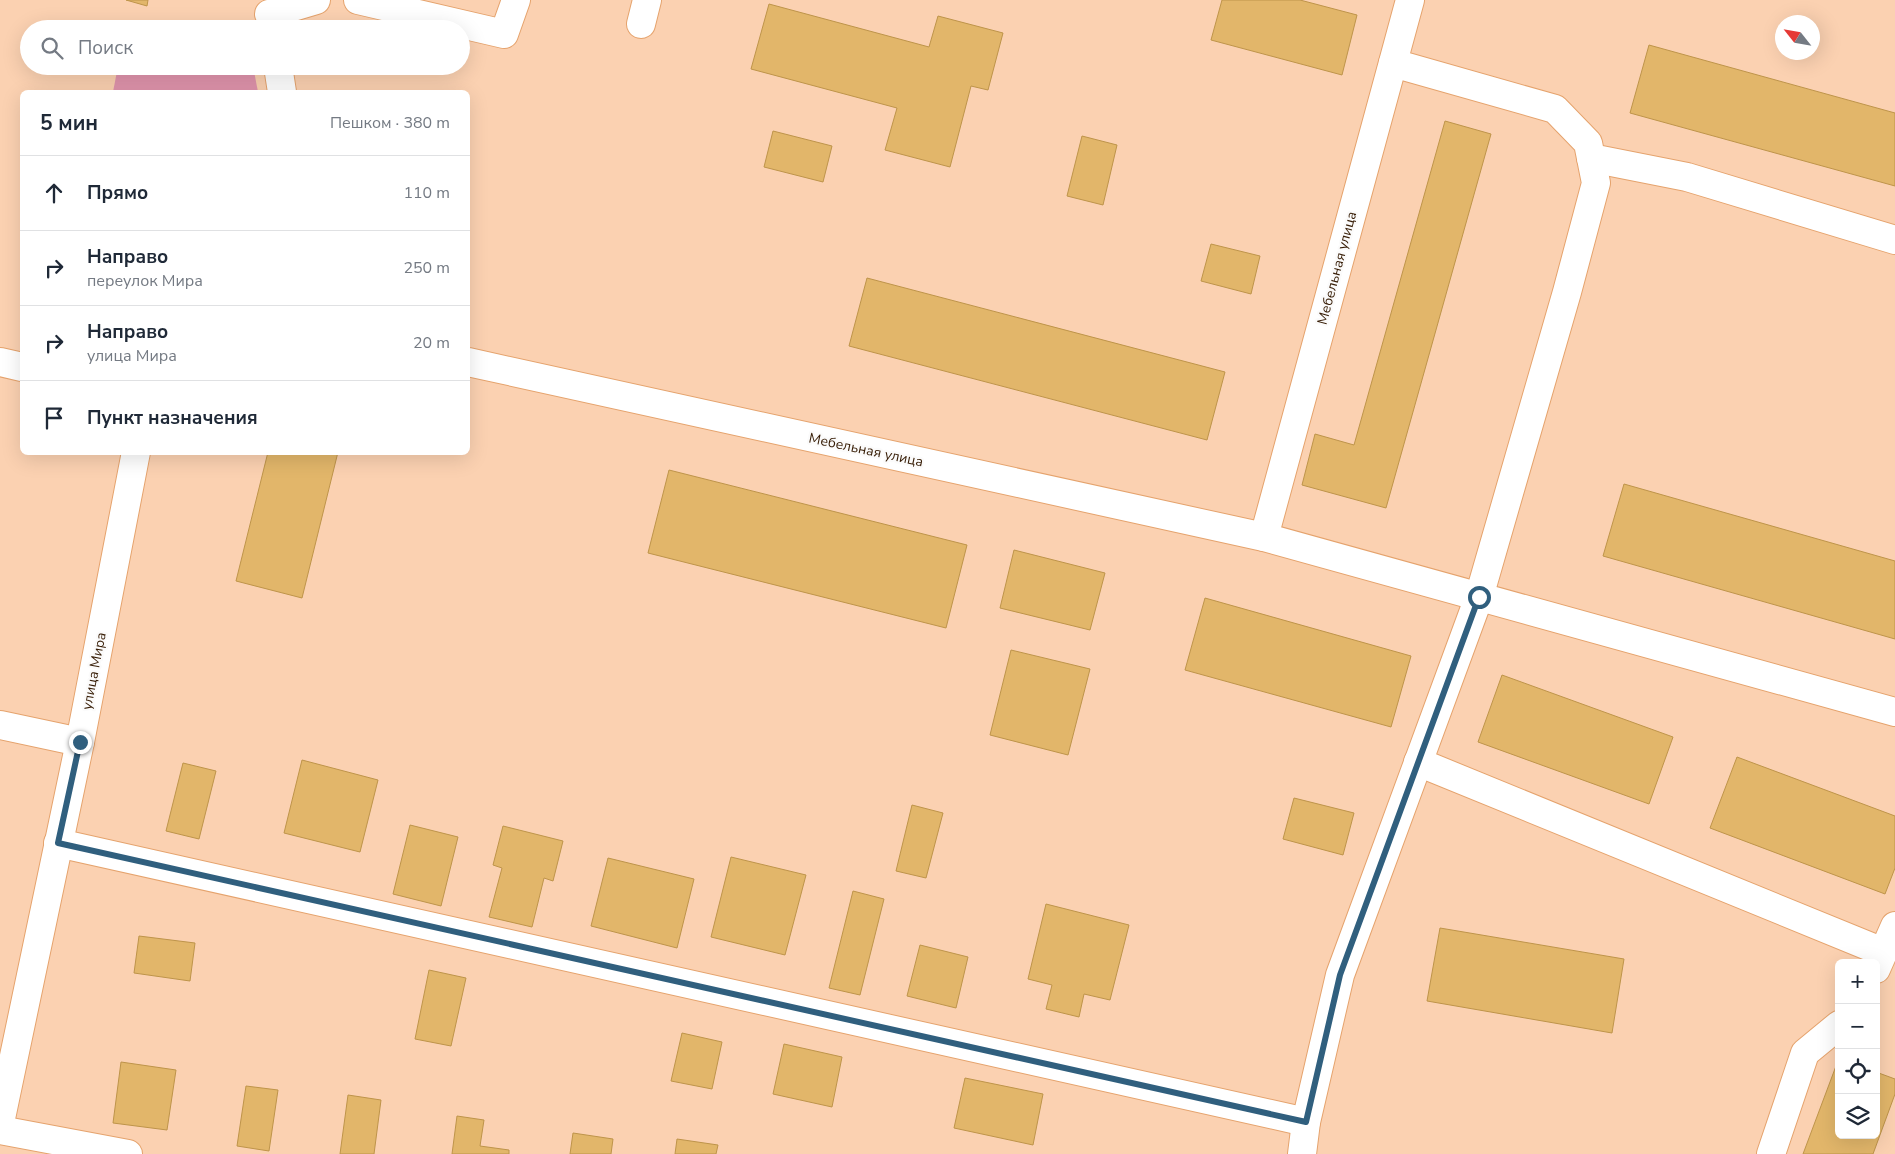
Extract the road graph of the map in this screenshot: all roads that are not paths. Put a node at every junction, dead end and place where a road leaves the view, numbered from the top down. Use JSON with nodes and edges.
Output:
{"nodes":[{"id":1,"x":316,"y":0,"type":"edge"},
{"id":2,"x":358,"y":0,"type":"edge"},
{"id":3,"x":516,"y":0,"type":"edge"},
{"id":4,"x":1410,"y":0,"type":"edge"},
{"id":5,"x":269,"y":14,"type":"edge"},
{"id":6,"x":444,"y":20,"type":"edge"},
{"id":7,"x":470,"y":26,"type":"edge"},
{"id":8,"x":1393,"y":63,"type":"junction"},
{"id":9,"x":279,"y":75,"type":"edge"},
{"id":10,"x":282,"y":90,"type":"edge"},
{"id":11,"x":1591,"y":158,"type":"junction"},
{"id":12,"x":1895,"y":240,"type":"edge"},
{"id":13,"x":0,"y":362,"type":"edge"},
{"id":14,"x":470,"y":362,"type":"edge"},
{"id":15,"x":20,"y":367,"type":"edge"},
{"id":16,"x":135,"y":455,"type":"edge"},
{"id":17,"x":1264,"y":537,"type":"junction"},
{"id":18,"x":1479,"y":597,"type":"junction"},
{"id":19,"x":1895,"y":712,"type":"edge"},
{"id":20,"x":0,"y":725,"type":"edge"},
{"id":21,"x":80,"y":742,"type":"junction"},
{"id":22,"x":1418,"y":762,"type":"junction"},
{"id":23,"x":58,"y":843,"type":"junction"},
{"id":24,"x":1895,"y":926,"type":"edge"},
{"id":25,"x":1875,"y":959,"type":"edge"},
{"id":26,"x":1880,"y":961,"type":"edge"},
{"id":27,"x":1835,"y":1028,"type":"edge"},
{"id":28,"x":1306,"y":1122,"type":"junction"},
{"id":29,"x":0,"y":1123,"type":"edge"},
{"id":30,"x":0,"y":1130,"type":"edge"},
{"id":31,"x":128,"y":1154,"type":"edge"},
{"id":32,"x":1302,"y":1154,"type":"edge"},
{"id":33,"x":1771,"y":1154,"type":"edge"}],
"edges":[{"from":1,"to":5,"type":"street"},
{"from":2,"to":6,"type":"street"},
{"from":3,"to":7,"type":"street"},
{"from":4,"to":8,"type":"street","name":"Мебельная улица"},
{"from":8,"to":11,"type":"street"},
{"from":8,"to":17,"type":"street","name":"Мебельная улица"},
{"from":9,"to":10,"type":"street"},
{"from":11,"to":12,"type":"street"},
{"from":11,"to":18,"type":"street"},
{"from":13,"to":15,"type":"street"},
{"from":14,"to":17,"type":"street","name":"Мебельная улица"},
{"from":16,"to":21,"type":"street","name":"улица Мира"},
{"from":17,"to":18,"type":"street","name":"Мебельная улица"},
{"from":18,"to":19,"type":"street","name":"Мебельная улица"},
{"from":18,"to":22,"type":"street"},
{"from":20,"to":21,"type":"street"},
{"from":21,"to":23,"type":"street","name":"улица Мира"},
{"from":22,"to":25,"type":"street"},
{"from":22,"to":28,"type":"street"},
{"from":23,"to":28,"type":"street"},
{"from":23,"to":29,"type":"street","name":"улица Мира"},
{"from":24,"to":26,"type":"street"},
{"from":27,"to":33,"type":"street"},
{"from":28,"to":32,"type":"street"},
{"from":30,"to":31,"type":"street"}]}
